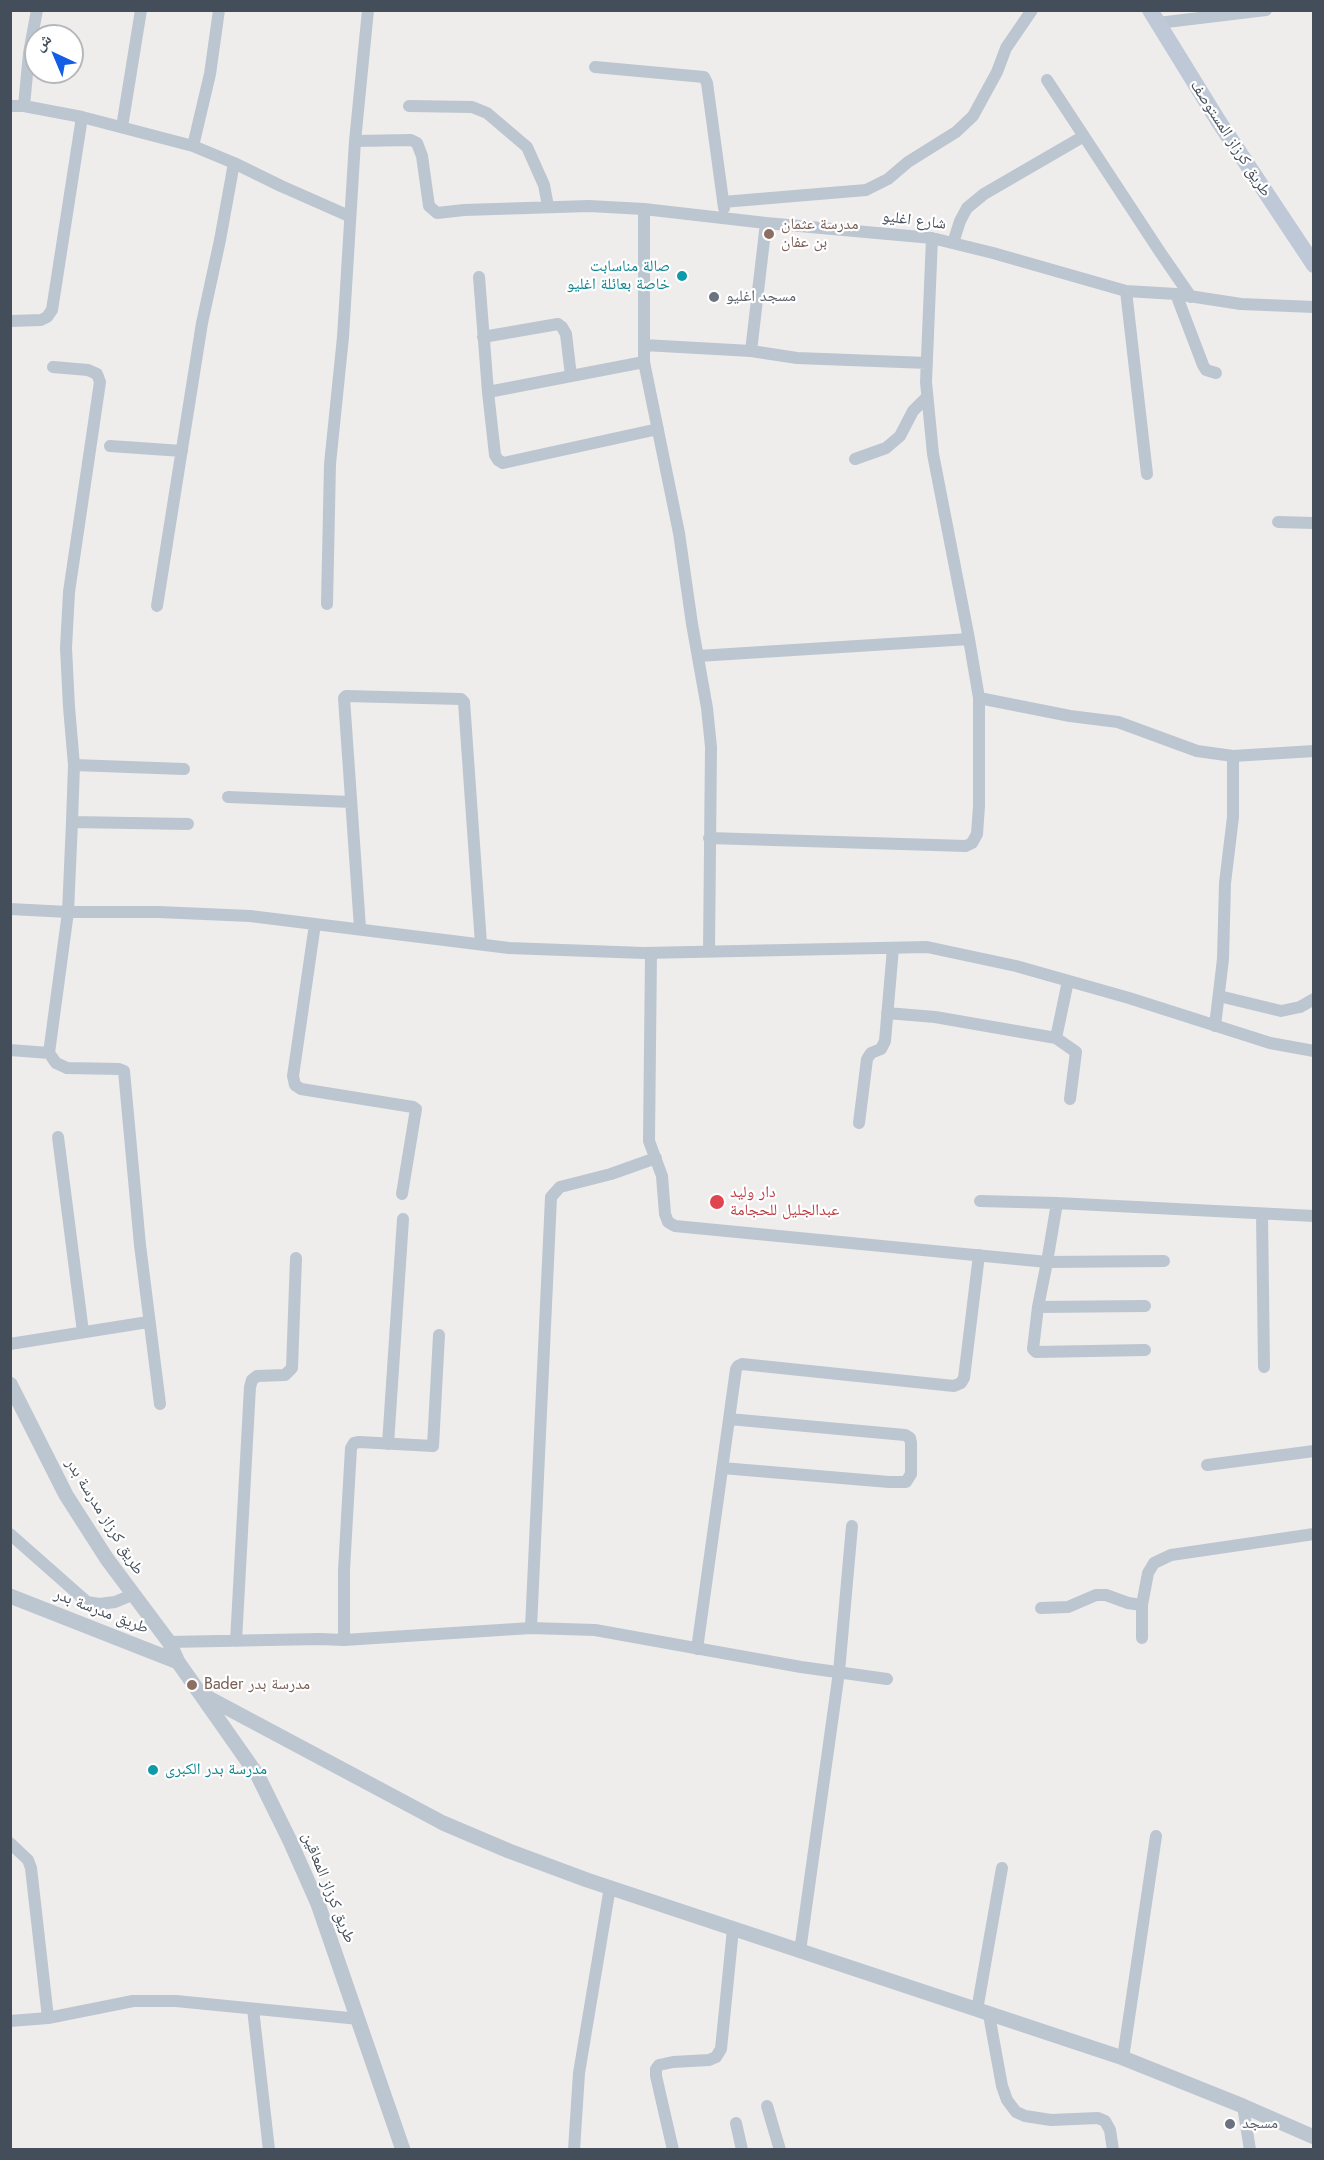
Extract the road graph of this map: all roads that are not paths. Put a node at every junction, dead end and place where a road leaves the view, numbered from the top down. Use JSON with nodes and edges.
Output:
{"nodes":[{"id":1,"x":37,"y":10,"type":"edge"},
{"id":2,"x":141,"y":10,"type":"edge"},
{"id":3,"x":219,"y":10,"type":"edge"},
{"id":4,"x":368,"y":10,"type":"edge"},
{"id":5,"x":1032,"y":10,"type":"edge"},
{"id":6,"x":1266,"y":10,"type":"edge"},
{"id":7,"x":1154,"y":17,"type":"edge"},
{"id":8,"x":595,"y":67,"type":"dead end"},
{"id":9,"x":1047,"y":80,"type":"dead end"},
{"id":10,"x":10,"y":106,"type":"edge"},
{"id":11,"x":24,"y":106,"type":"junction"},
{"id":12,"x":409,"y":106,"type":"dead end"},
{"id":13,"x":82,"y":117,"type":"junction"},
{"id":14,"x":122,"y":127,"type":"junction"},
{"id":15,"x":1084,"y":136,"type":"junction"},
{"id":16,"x":355,"y":141,"type":"junction"},
{"id":17,"x":193,"y":146,"type":"junction"},
{"id":18,"x":234,"y":163,"type":"junction"},
{"id":19,"x":723,"y":202,"type":"junction"},
{"id":20,"x":548,"y":206,"type":"junction"},
{"id":21,"x":644,"y":209,"type":"junction"},
{"id":22,"x":349,"y":216,"type":"junction"},
{"id":23,"x":725,"y":217,"type":"junction"},
{"id":24,"x":766,"y":223,"type":"junction"},
{"id":25,"x":932,"y":238,"type":"junction"},
{"id":26,"x":953,"y":243,"type":"junction"},
{"id":27,"x":1314,"y":265,"type":"edge"},
{"id":28,"x":478,"y":277,"type":"dead end"},
{"id":29,"x":1126,"y":291,"type":"junction"},
{"id":30,"x":1176,"y":294,"type":"junction"},
{"id":31,"x":1191,"y":297,"type":"junction"},
{"id":32,"x":1314,"y":307,"type":"edge"},
{"id":33,"x":10,"y":321,"type":"edge"},
{"id":34,"x":483,"y":337,"type":"junction"},
{"id":35,"x":644,"y":345,"type":"junction"},
{"id":36,"x":751,"y":351,"type":"junction"},
{"id":37,"x":644,"y":362,"type":"junction"},
{"id":38,"x":927,"y":363,"type":"junction"},
{"id":39,"x":53,"y":367,"type":"dead end"},
{"id":40,"x":1216,"y":373,"type":"dead end"},
{"id":41,"x":571,"y":376,"type":"junction"},
{"id":42,"x":488,"y":392,"type":"junction"},
{"id":43,"x":927,"y":397,"type":"junction"},
{"id":44,"x":657,"y":429,"type":"junction"},
{"id":45,"x":110,"y":446,"type":"dead end"},
{"id":46,"x":182,"y":451,"type":"junction"},
{"id":47,"x":855,"y":459,"type":"dead end"},
{"id":48,"x":1148,"y":474,"type":"dead end"},
{"id":49,"x":1278,"y":522,"type":"dead end"},
{"id":50,"x":1314,"y":523,"type":"edge"},
{"id":51,"x":327,"y":604,"type":"dead end"},
{"id":52,"x":157,"y":606,"type":"dead end"},
{"id":53,"x":969,"y":639,"type":"junction"},
{"id":54,"x":698,"y":656,"type":"junction"},
{"id":55,"x":979,"y":698,"type":"junction"},
{"id":56,"x":1314,"y":752,"type":"edge"},
{"id":57,"x":1233,"y":756,"type":"junction"},
{"id":58,"x":74,"y":765,"type":"junction"},
{"id":59,"x":184,"y":769,"type":"dead end"},
{"id":60,"x":228,"y":797,"type":"dead end"},
{"id":61,"x":351,"y":802,"type":"junction"},
{"id":62,"x":72,"y":822,"type":"junction"},
{"id":63,"x":188,"y":825,"type":"dead end"},
{"id":64,"x":709,"y":838,"type":"junction"},
{"id":65,"x":10,"y":909,"type":"edge"},
{"id":66,"x":68,"y":912,"type":"junction"},
{"id":67,"x":315,"y":924,"type":"junction"},
{"id":68,"x":360,"y":928,"type":"junction"},
{"id":69,"x":481,"y":944,"type":"junction"},
{"id":70,"x":893,"y":948,"type":"junction"},
{"id":71,"x":709,"y":951,"type":"junction"},
{"id":72,"x":651,"y":953,"type":"junction"},
{"id":73,"x":1068,"y":981,"type":"junction"},
{"id":74,"x":1219,"y":996,"type":"junction"},
{"id":75,"x":1314,"y":999,"type":"edge"},
{"id":76,"x":887,"y":1013,"type":"junction"},
{"id":77,"x":1215,"y":1026,"type":"junction"},
{"id":78,"x":1056,"y":1038,"type":"junction"},
{"id":79,"x":10,"y":1050,"type":"edge"},
{"id":80,"x":1314,"y":1051,"type":"edge"},
{"id":81,"x":49,"y":1053,"type":"junction"},
{"id":82,"x":1070,"y":1099,"type":"dead end"},
{"id":83,"x":859,"y":1123,"type":"dead end"},
{"id":84,"x":58,"y":1137,"type":"dead end"},
{"id":85,"x":656,"y":1158,"type":"junction"},
{"id":86,"x":402,"y":1194,"type":"dead end"},
{"id":87,"x":980,"y":1201,"type":"dead end"},
{"id":88,"x":1057,"y":1203,"type":"junction"},
{"id":89,"x":1262,"y":1214,"type":"junction"},
{"id":90,"x":1314,"y":1216,"type":"edge"},
{"id":91,"x":403,"y":1219,"type":"dead end"},
{"id":92,"x":979,"y":1254,"type":"junction"},
{"id":93,"x":296,"y":1258,"type":"dead end"},
{"id":94,"x":1047,"y":1262,"type":"junction"},
{"id":95,"x":1164,"y":1262,"type":"dead end"},
{"id":96,"x":1145,"y":1305,"type":"dead end"},
{"id":97,"x":1038,"y":1307,"type":"junction"},
{"id":98,"x":148,"y":1322,"type":"junction"},
{"id":99,"x":83,"y":1332,"type":"junction"},
{"id":100,"x":440,"y":1335,"type":"dead end"},
{"id":101,"x":10,"y":1344,"type":"edge"},
{"id":102,"x":1145,"y":1350,"type":"dead end"},
{"id":103,"x":1264,"y":1367,"type":"dead end"},
{"id":104,"x":10,"y":1384,"type":"edge"},
{"id":105,"x":160,"y":1404,"type":"dead end"},
{"id":106,"x":729,"y":1419,"type":"junction"},
{"id":107,"x":388,"y":1444,"type":"junction"},
{"id":108,"x":1314,"y":1450,"type":"edge"},
{"id":109,"x":1207,"y":1465,"type":"dead end"},
{"id":110,"x":722,"y":1468,"type":"junction"},
{"id":111,"x":852,"y":1526,"type":"dead end"},
{"id":112,"x":10,"y":1534,"type":"edge"},
{"id":113,"x":1314,"y":1534,"type":"edge"},
{"id":114,"x":132,"y":1595,"type":"junction"},
{"id":115,"x":10,"y":1596,"type":"edge"},
{"id":116,"x":1142,"y":1605,"type":"junction"},
{"id":117,"x":1041,"y":1608,"type":"dead end"},
{"id":118,"x":531,"y":1628,"type":"junction"},
{"id":119,"x":1142,"y":1638,"type":"dead end"},
{"id":120,"x":344,"y":1640,"type":"junction"},
{"id":121,"x":236,"y":1641,"type":"junction"},
{"id":122,"x":169,"y":1642,"type":"junction"},
{"id":123,"x":696,"y":1649,"type":"junction"},
{"id":124,"x":178,"y":1662,"type":"junction"},
{"id":125,"x":839,"y":1672,"type":"junction"},
{"id":126,"x":887,"y":1679,"type":"dead end"},
{"id":127,"x":203,"y":1695,"type":"junction"},
{"id":128,"x":1156,"y":1836,"type":"dead end"},
{"id":129,"x":10,"y":1843,"type":"edge"},
{"id":130,"x":1002,"y":1868,"type":"dead end"},
{"id":131,"x":610,"y":1887,"type":"junction"},
{"id":132,"x":733,"y":1929,"type":"junction"},
{"id":133,"x":800,"y":1951,"type":"junction"},
{"id":134,"x":253,"y":2009,"type":"junction"},
{"id":135,"x":983,"y":2012,"type":"junction"},
{"id":136,"x":48,"y":2018,"type":"junction"},
{"id":137,"x":359,"y":2019,"type":"junction"},
{"id":138,"x":10,"y":2021,"type":"edge"},
{"id":139,"x":1123,"y":2058,"type":"junction"},
{"id":140,"x":767,"y":2106,"type":"dead end"},
{"id":141,"x":1244,"y":2106,"type":"junction"},
{"id":142,"x":736,"y":2123,"type":"dead end"},
{"id":143,"x":1314,"y":2137,"type":"edge"},
{"id":144,"x":269,"y":2150,"type":"edge"},
{"id":145,"x":403,"y":2150,"type":"edge"},
{"id":146,"x":574,"y":2150,"type":"edge"},
{"id":147,"x":673,"y":2150,"type":"edge"},
{"id":148,"x":742,"y":2150,"type":"edge"},
{"id":149,"x":780,"y":2150,"type":"edge"},
{"id":150,"x":1113,"y":2150,"type":"edge"},
{"id":151,"x":1250,"y":2150,"type":"edge"}],
"edges":[{"from":1,"to":11,"type":"street"},
{"from":2,"to":14,"type":"street"},
{"from":3,"to":17,"type":"street"},
{"from":4,"to":16,"type":"street"},
{"from":5,"to":19,"type":"street"},
{"from":6,"to":7,"type":"street"},
{"from":7,"to":27,"type":"main road","name":"طريق كرزاز المستوصف"},
{"from":8,"to":19,"type":"street"},
{"from":9,"to":15,"type":"street"},
{"from":10,"to":11,"type":"street"},
{"from":11,"to":13,"type":"street"},
{"from":12,"to":20,"type":"street"},
{"from":13,"to":14,"type":"street"},
{"from":13,"to":33,"type":"street"},
{"from":14,"to":17,"type":"street"},
{"from":15,"to":26,"type":"street"},
{"from":15,"to":31,"type":"street"},
{"from":16,"to":20,"type":"street","name":"شارع اغليو"},
{"from":16,"to":22,"type":"street"},
{"from":17,"to":18,"type":"street"},
{"from":18,"to":22,"type":"street"},
{"from":18,"to":46,"type":"street"},
{"from":19,"to":23,"type":"street"},
{"from":20,"to":21,"type":"street","name":"شارع اغليو"},
{"from":21,"to":23,"type":"street","name":"شارع اغليو"},
{"from":21,"to":35,"type":"street"},
{"from":22,"to":51,"type":"street"},
{"from":23,"to":24,"type":"street","name":"شارع اغليو"},
{"from":24,"to":25,"type":"street","name":"شارع اغليو"},
{"from":24,"to":36,"type":"street"},
{"from":25,"to":26,"type":"street","name":"شارع اغليو"},
{"from":25,"to":38,"type":"street"},
{"from":26,"to":29,"type":"street","name":"شارع اغليو"},
{"from":28,"to":34,"type":"street"},
{"from":29,"to":30,"type":"street","name":"شارع اغليو"},
{"from":29,"to":48,"type":"street"},
{"from":30,"to":31,"type":"street","name":"شارع اغليو"},
{"from":30,"to":40,"type":"street"},
{"from":31,"to":32,"type":"street","name":"شارع اغليو"},
{"from":34,"to":41,"type":"street"},
{"from":34,"to":42,"type":"street"},
{"from":35,"to":36,"type":"street"},
{"from":35,"to":37,"type":"street"},
{"from":36,"to":38,"type":"street"},
{"from":37,"to":41,"type":"street"},
{"from":37,"to":44,"type":"street"},
{"from":38,"to":43,"type":"street"},
{"from":39,"to":58,"type":"street"},
{"from":41,"to":42,"type":"street"},
{"from":42,"to":44,"type":"street"},
{"from":43,"to":47,"type":"street"},
{"from":43,"to":53,"type":"street"},
{"from":44,"to":54,"type":"street"},
{"from":45,"to":46,"type":"street"},
{"from":46,"to":52,"type":"street"},
{"from":49,"to":50,"type":"street"},
{"from":53,"to":54,"type":"street"},
{"from":53,"to":55,"type":"street"},
{"from":54,"to":64,"type":"street"},
{"from":55,"to":57,"type":"street"},
{"from":55,"to":64,"type":"street"},
{"from":56,"to":57,"type":"street"},
{"from":57,"to":74,"type":"street"},
{"from":58,"to":59,"type":"street"},
{"from":58,"to":62,"type":"street"},
{"from":60,"to":61,"type":"street"},
{"from":61,"to":68,"type":"street"},
{"from":61,"to":69,"type":"street"},
{"from":62,"to":63,"type":"street"},
{"from":62,"to":66,"type":"street"},
{"from":64,"to":71,"type":"street"},
{"from":65,"to":66,"type":"street"},
{"from":66,"to":67,"type":"street"},
{"from":66,"to":81,"type":"street"},
{"from":67,"to":68,"type":"street"},
{"from":67,"to":86,"type":"street"},
{"from":68,"to":69,"type":"street"},
{"from":69,"to":72,"type":"street"},
{"from":70,"to":71,"type":"street"},
{"from":70,"to":73,"type":"street"},
{"from":70,"to":76,"type":"street"},
{"from":71,"to":72,"type":"street"},
{"from":72,"to":85,"type":"street"},
{"from":73,"to":77,"type":"street"},
{"from":73,"to":78,"type":"street"},
{"from":74,"to":75,"type":"street"},
{"from":74,"to":77,"type":"street"},
{"from":76,"to":78,"type":"street"},
{"from":76,"to":83,"type":"street"},
{"from":77,"to":80,"type":"street"},
{"from":78,"to":82,"type":"street"},
{"from":79,"to":81,"type":"street"},
{"from":81,"to":98,"type":"street"},
{"from":84,"to":99,"type":"street"},
{"from":85,"to":92,"type":"street"},
{"from":85,"to":118,"type":"street"},
{"from":87,"to":88,"type":"street"},
{"from":88,"to":89,"type":"street"},
{"from":88,"to":94,"type":"street"},
{"from":89,"to":90,"type":"street"},
{"from":89,"to":103,"type":"street"},
{"from":91,"to":107,"type":"street"},
{"from":92,"to":94,"type":"street"},
{"from":92,"to":106,"type":"street"},
{"from":93,"to":121,"type":"street"},
{"from":94,"to":95,"type":"street"},
{"from":94,"to":97,"type":"street"},
{"from":96,"to":97,"type":"street"},
{"from":97,"to":102,"type":"street"},
{"from":98,"to":99,"type":"street"},
{"from":98,"to":105,"type":"street"},
{"from":99,"to":101,"type":"street"},
{"from":100,"to":107,"type":"street"},
{"from":104,"to":114,"type":"street","name":"طريق كرزاز مدرسة بدر"},
{"from":106,"to":110,"type":"street"},
{"from":106,"to":110,"type":"street"},
{"from":107,"to":120,"type":"street"},
{"from":108,"to":109,"type":"street"},
{"from":110,"to":123,"type":"street"},
{"from":111,"to":125,"type":"street"},
{"from":112,"to":114,"type":"street"},
{"from":113,"to":116,"type":"street"},
{"from":114,"to":122,"type":"street","name":"طريق كرزاز مدرسة بدر"},
{"from":115,"to":124,"type":"street","name":"طريق مدرسة بدر"},
{"from":116,"to":117,"type":"street"},
{"from":116,"to":119,"type":"street"},
{"from":118,"to":120,"type":"street"},
{"from":118,"to":123,"type":"street"},
{"from":120,"to":121,"type":"street"},
{"from":121,"to":122,"type":"street"},
{"from":122,"to":124,"type":"street","name":"طريق كرزاز مدرسة بدر"},
{"from":123,"to":125,"type":"street"},
{"from":124,"to":127,"type":"street","name":"طريق كرزاز المعاقين"},
{"from":125,"to":126,"type":"street"},
{"from":125,"to":133,"type":"street"},
{"from":127,"to":131,"type":"street"},
{"from":127,"to":137,"type":"street","name":"طريق كرزاز المعاقين"},
{"from":128,"to":139,"type":"street"},
{"from":129,"to":136,"type":"street"},
{"from":130,"to":135,"type":"street"},
{"from":131,"to":132,"type":"street"},
{"from":131,"to":146,"type":"street"},
{"from":132,"to":133,"type":"street"},
{"from":132,"to":147,"type":"street"},
{"from":133,"to":135,"type":"street"},
{"from":134,"to":136,"type":"street"},
{"from":134,"to":137,"type":"street"},
{"from":134,"to":144,"type":"street"},
{"from":135,"to":139,"type":"street"},
{"from":135,"to":150,"type":"street"},
{"from":136,"to":138,"type":"street"},
{"from":137,"to":145,"type":"street","name":"طريق كرزاز المعاقين"},
{"from":139,"to":141,"type":"street"},
{"from":140,"to":149,"type":"street"},
{"from":141,"to":143,"type":"street"},
{"from":141,"to":151,"type":"street"},
{"from":142,"to":148,"type":"street"}]}
